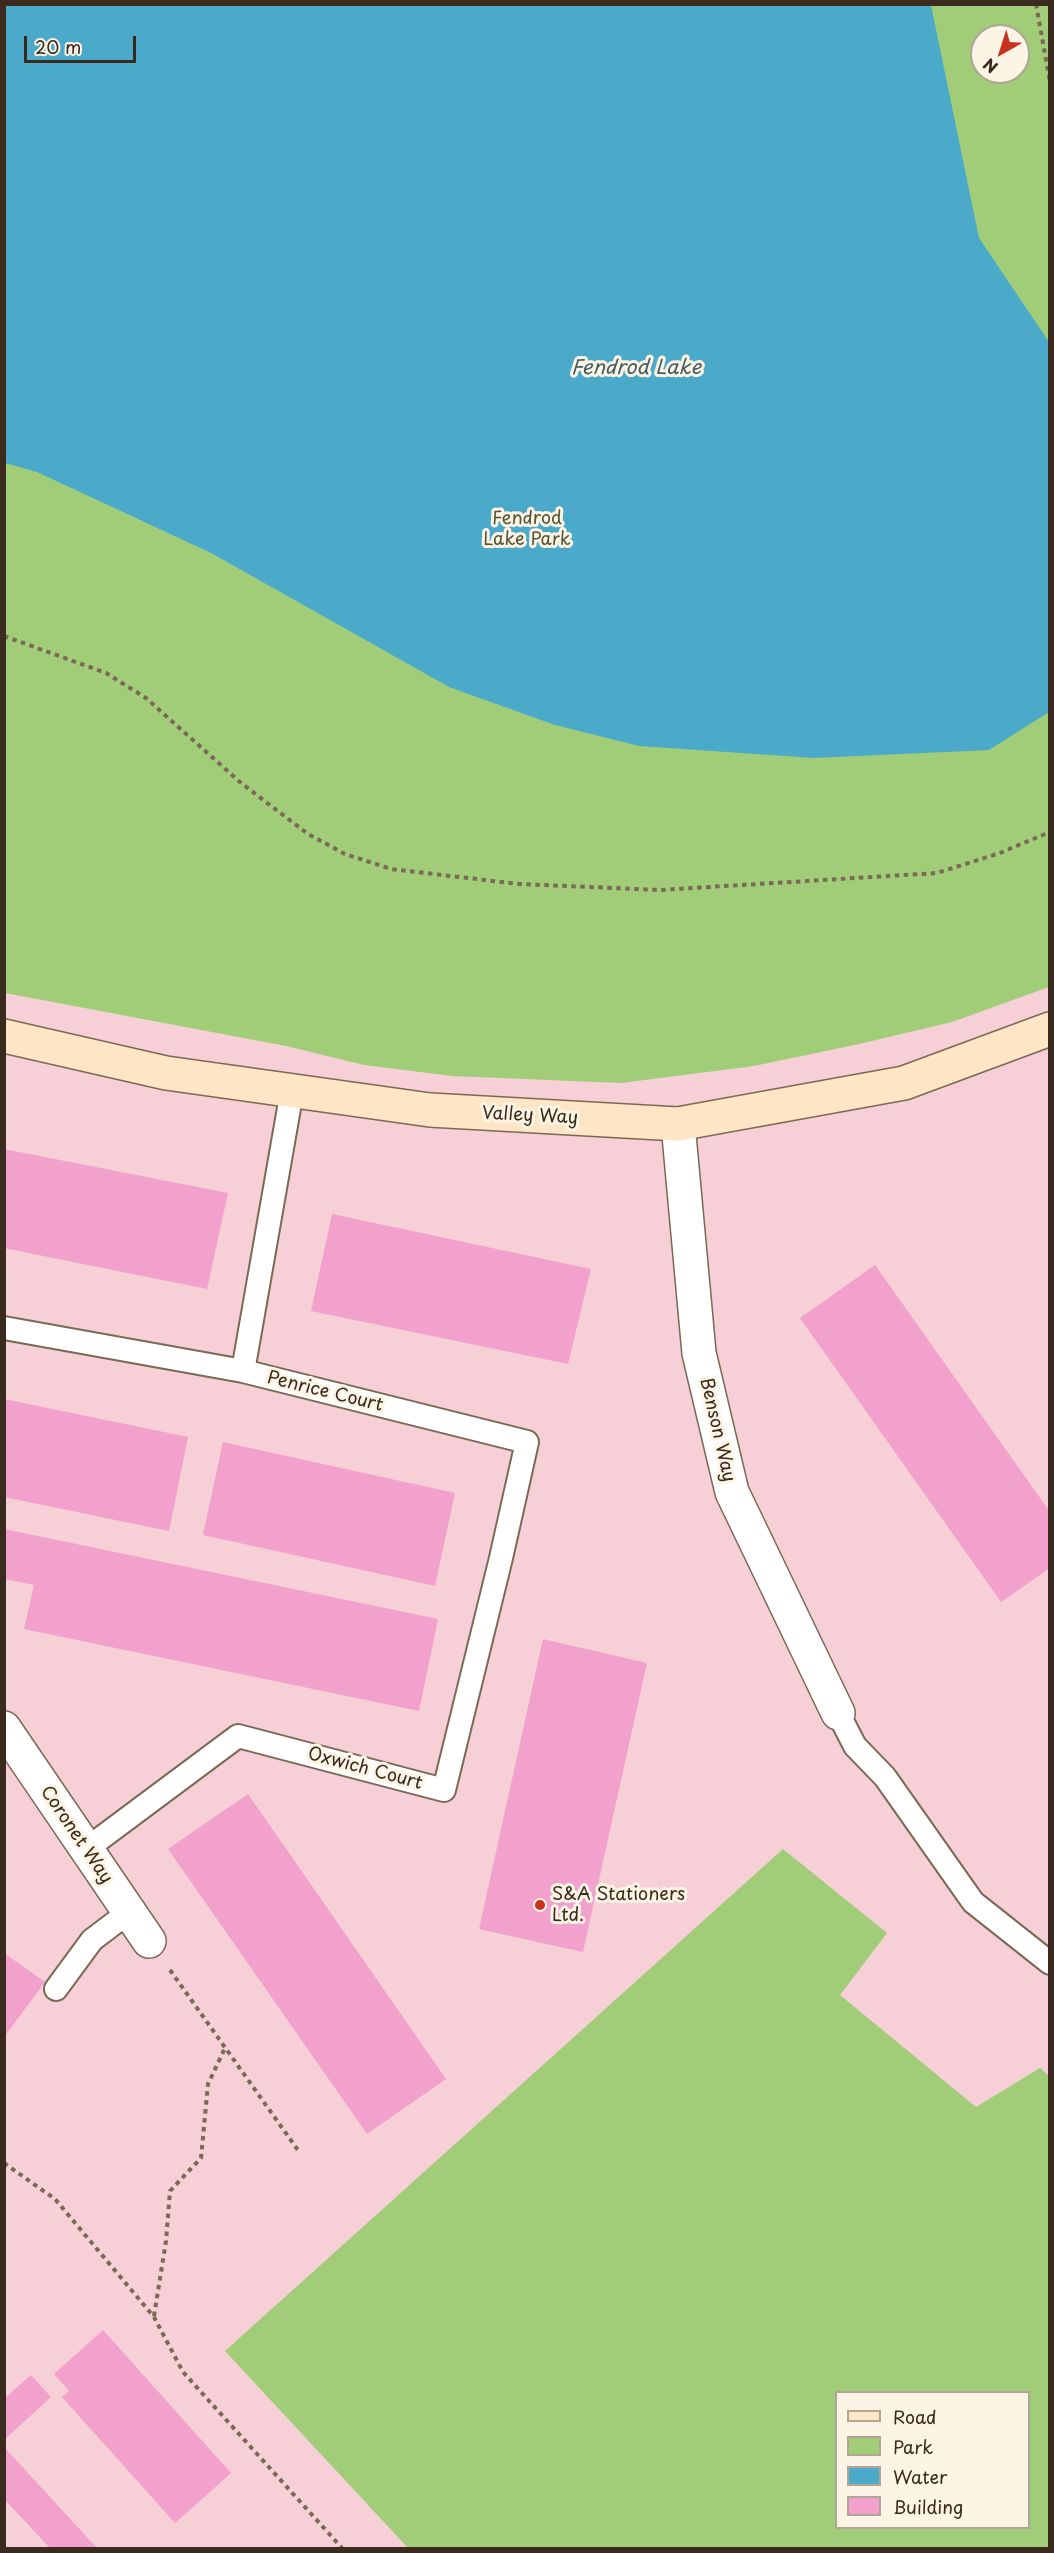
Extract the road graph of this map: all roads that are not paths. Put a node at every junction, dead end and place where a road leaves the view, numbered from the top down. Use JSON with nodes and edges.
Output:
{"nodes":[{"id":1,"x":1050,"y":1029,"type":"edge"},
{"id":2,"x":4,"y":1036,"type":"edge"},
{"id":3,"x":292,"y":1091,"type":"junction"},
{"id":4,"x":678,"y":1124,"type":"junction"},
{"id":5,"x":4,"y":1328,"type":"edge"},
{"id":6,"x":243,"y":1371,"type":"junction"},
{"id":7,"x":501,"y":1558,"type":"joint"},
{"id":8,"x":838,"y":1713,"type":"joint"},
{"id":9,"x":4,"y":1728,"type":"edge"},
{"id":10,"x":85,"y":1850,"type":"junction"},
{"id":11,"x":129,"y":1912,"type":"junction"},
{"id":12,"x":149,"y":1941,"type":"road end"},
{"id":13,"x":1050,"y":1963,"type":"edge"},
{"id":14,"x":56,"y":1989,"type":"dead end"}],
"edges":[{"from":1,"to":4,"type":"street","name":"Valley Way"},
{"from":2,"to":3,"type":"street","name":"Valley Way"},
{"from":3,"to":4,"type":"street","name":"Valley Way"},
{"from":3,"to":6,"type":"lane"},
{"from":4,"to":8,"type":"street","name":"Benson Way"},
{"from":5,"to":6,"type":"lane","name":"Penrice Court"},
{"from":6,"to":7,"type":"lane","name":"Penrice Court"},
{"from":7,"to":10,"type":"lane","name":"Oxwich Court"},
{"from":8,"to":13,"type":"lane"},
{"from":9,"to":10,"type":"street","name":"Coronet Way"},
{"from":10,"to":11,"type":"street","name":"Coronet Way"},
{"from":11,"to":12,"type":"street","name":"Coronet Way"},
{"from":11,"to":14,"type":"lane"}]}
